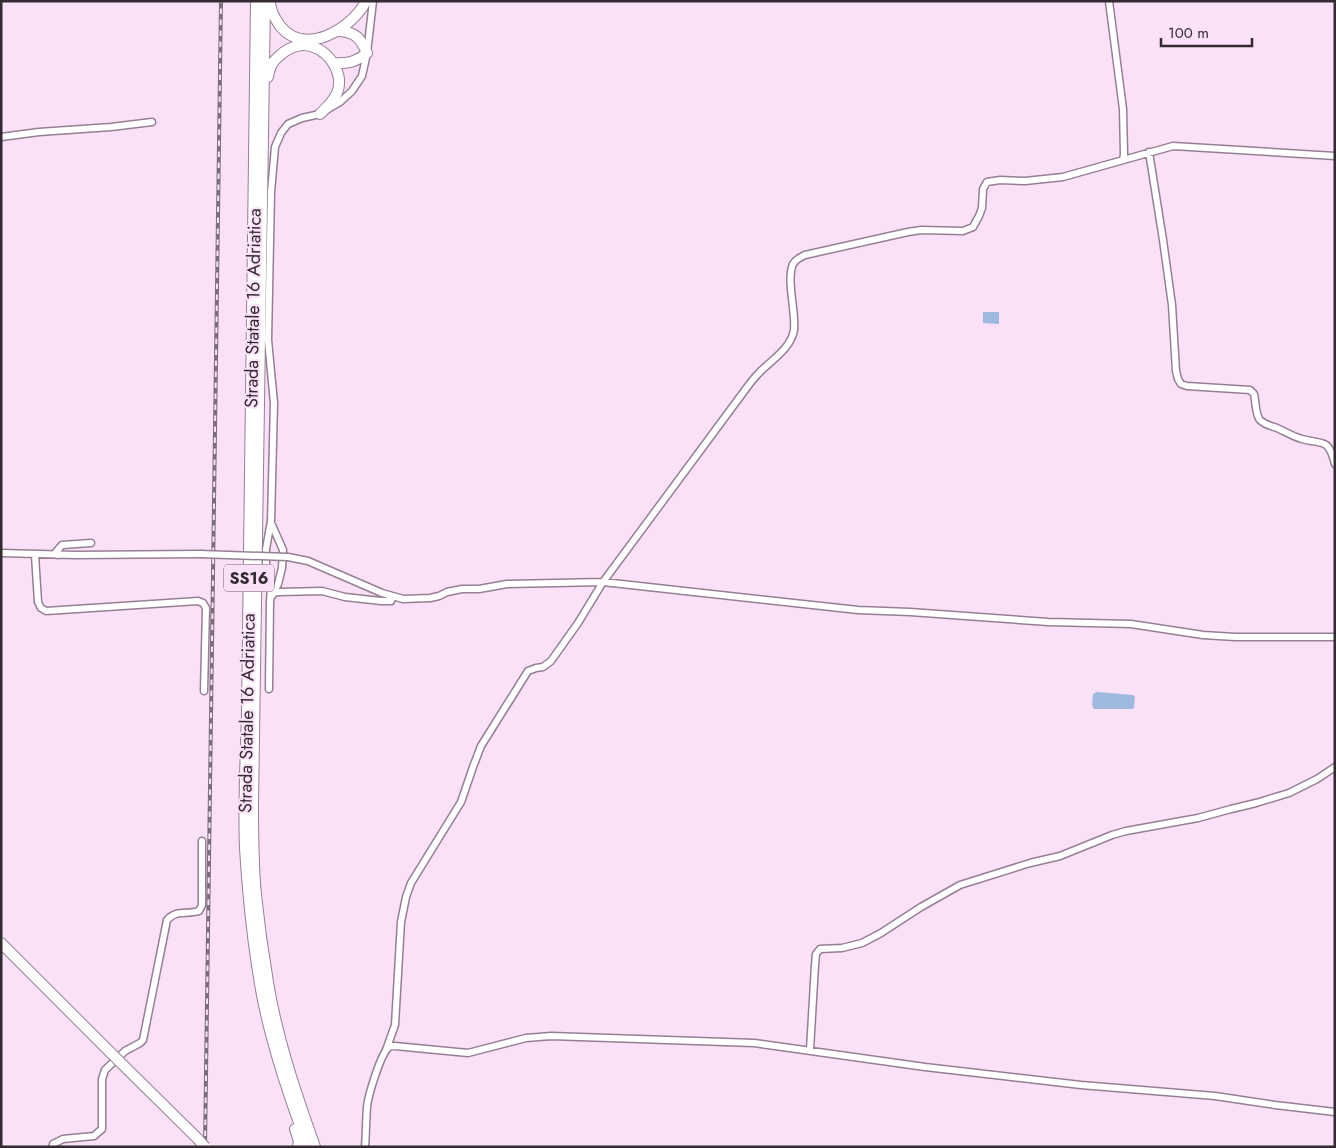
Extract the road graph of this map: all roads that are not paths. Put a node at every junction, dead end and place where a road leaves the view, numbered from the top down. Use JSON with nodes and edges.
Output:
{"nodes":[{"id":1,"x":256,"y":1,"type":"edge"},
{"id":2,"x":265,"y":1,"type":"edge"},
{"id":3,"x":270,"y":1,"type":"edge"},
{"id":4,"x":366,"y":1,"type":"edge"},
{"id":5,"x":373,"y":1,"type":"edge"},
{"id":6,"x":1109,"y":1,"type":"edge"},
{"id":7,"x":339,"y":30,"type":"junction"},
{"id":8,"x":367,"y":54,"type":"junction"},
{"id":9,"x":334,"y":63,"type":"junction"},
{"id":10,"x":320,"y":114,"type":"junction"},
{"id":11,"x":152,"y":122,"type":"dead end"},
{"id":12,"x":1,"y":137,"type":"edge"},
{"id":13,"x":1149,"y":152,"type":"junction"},
{"id":14,"x":263,"y":154,"type":"junction"},
{"id":15,"x":1335,"y":156,"type":"edge"},
{"id":16,"x":1123,"y":160,"type":"junction"},
{"id":17,"x":1335,"y":464,"type":"edge"},
{"id":18,"x":271,"y":521,"type":"junction"},
{"id":19,"x":91,"y":543,"type":"dead end"},
{"id":20,"x":1,"y":553,"type":"edge"},
{"id":21,"x":35,"y":555,"type":"junction"},
{"id":22,"x":57,"y":555,"type":"junction"},
{"id":23,"x":603,"y":582,"type":"junction"},
{"id":24,"x":272,"y":593,"type":"junction"},
{"id":25,"x":392,"y":596,"type":"junction"},
{"id":26,"x":1335,"y":637,"type":"edge"},
{"id":27,"x":269,"y":689,"type":"dead end"},
{"id":28,"x":204,"y":691,"type":"dead end"},
{"id":29,"x":1335,"y":767,"type":"edge"},
{"id":30,"x":202,"y":841,"type":"dead end"},
{"id":31,"x":1,"y":943,"type":"edge"},
{"id":32,"x":270,"y":1027,"type":"junction"},
{"id":33,"x":386,"y":1050,"type":"junction"},
{"id":34,"x":810,"y":1050,"type":"junction"},
{"id":35,"x":1335,"y":1112,"type":"edge"},
{"id":36,"x":202,"y":1143,"type":"edge"},
{"id":37,"x":53,"y":1147,"type":"edge"},
{"id":38,"x":298,"y":1147,"type":"edge"},
{"id":39,"x":308,"y":1147,"type":"edge"},
{"id":40,"x":315,"y":1147,"type":"edge"},
{"id":41,"x":365,"y":1147,"type":"edge"}],
"edges":[{"from":1,"to":32,"type":"highway","name":"Strada Statale 16 Adriatica","number":"SS16"},
{"from":2,"to":14,"type":"highway","name":"Strada Statale 16 Adriatica","number":"SS16"},
{"from":3,"to":7,"type":"highway"},
{"from":4,"to":7,"type":"highway"},
{"from":5,"to":8,"type":"street"},
{"from":6,"to":16,"type":"street"},
{"from":7,"to":8,"type":"highway"},
{"from":8,"to":9,"type":"highway"},
{"from":8,"to":10,"type":"street"},
{"from":9,"to":10,"type":"highway"},
{"from":9,"to":14,"type":"highway"},
{"from":10,"to":18,"type":"street"},
{"from":11,"to":12,"type":"street"},
{"from":13,"to":15,"type":"street"},
{"from":13,"to":16,"type":"street"},
{"from":13,"to":17,"type":"street"},
{"from":14,"to":40,"type":"highway","name":"Strada Statale 16 Adriatica","number":"SS16"},
{"from":16,"to":23,"type":"street"},
{"from":18,"to":24,"type":"street"},
{"from":18,"to":24,"type":"street"},
{"from":19,"to":22,"type":"street"},
{"from":20,"to":21,"type":"street"},
{"from":21,"to":22,"type":"street"},
{"from":21,"to":28,"type":"street"},
{"from":22,"to":25,"type":"street","bridge":true},
{"from":23,"to":25,"type":"street"},
{"from":23,"to":26,"type":"street"},
{"from":23,"to":33,"type":"street"},
{"from":24,"to":25,"type":"street"},
{"from":24,"to":27,"type":"street"},
{"from":29,"to":34,"type":"street"},
{"from":30,"to":37,"type":"street"},
{"from":31,"to":36,"type":"highway"},
{"from":32,"to":38,"type":"highway"},
{"from":32,"to":39,"type":"highway","name":"Strada Statale 16 Adriatica","number":"SS16"},
{"from":33,"to":34,"type":"street"},
{"from":33,"to":41,"type":"street"},
{"from":34,"to":35,"type":"street"}]}
